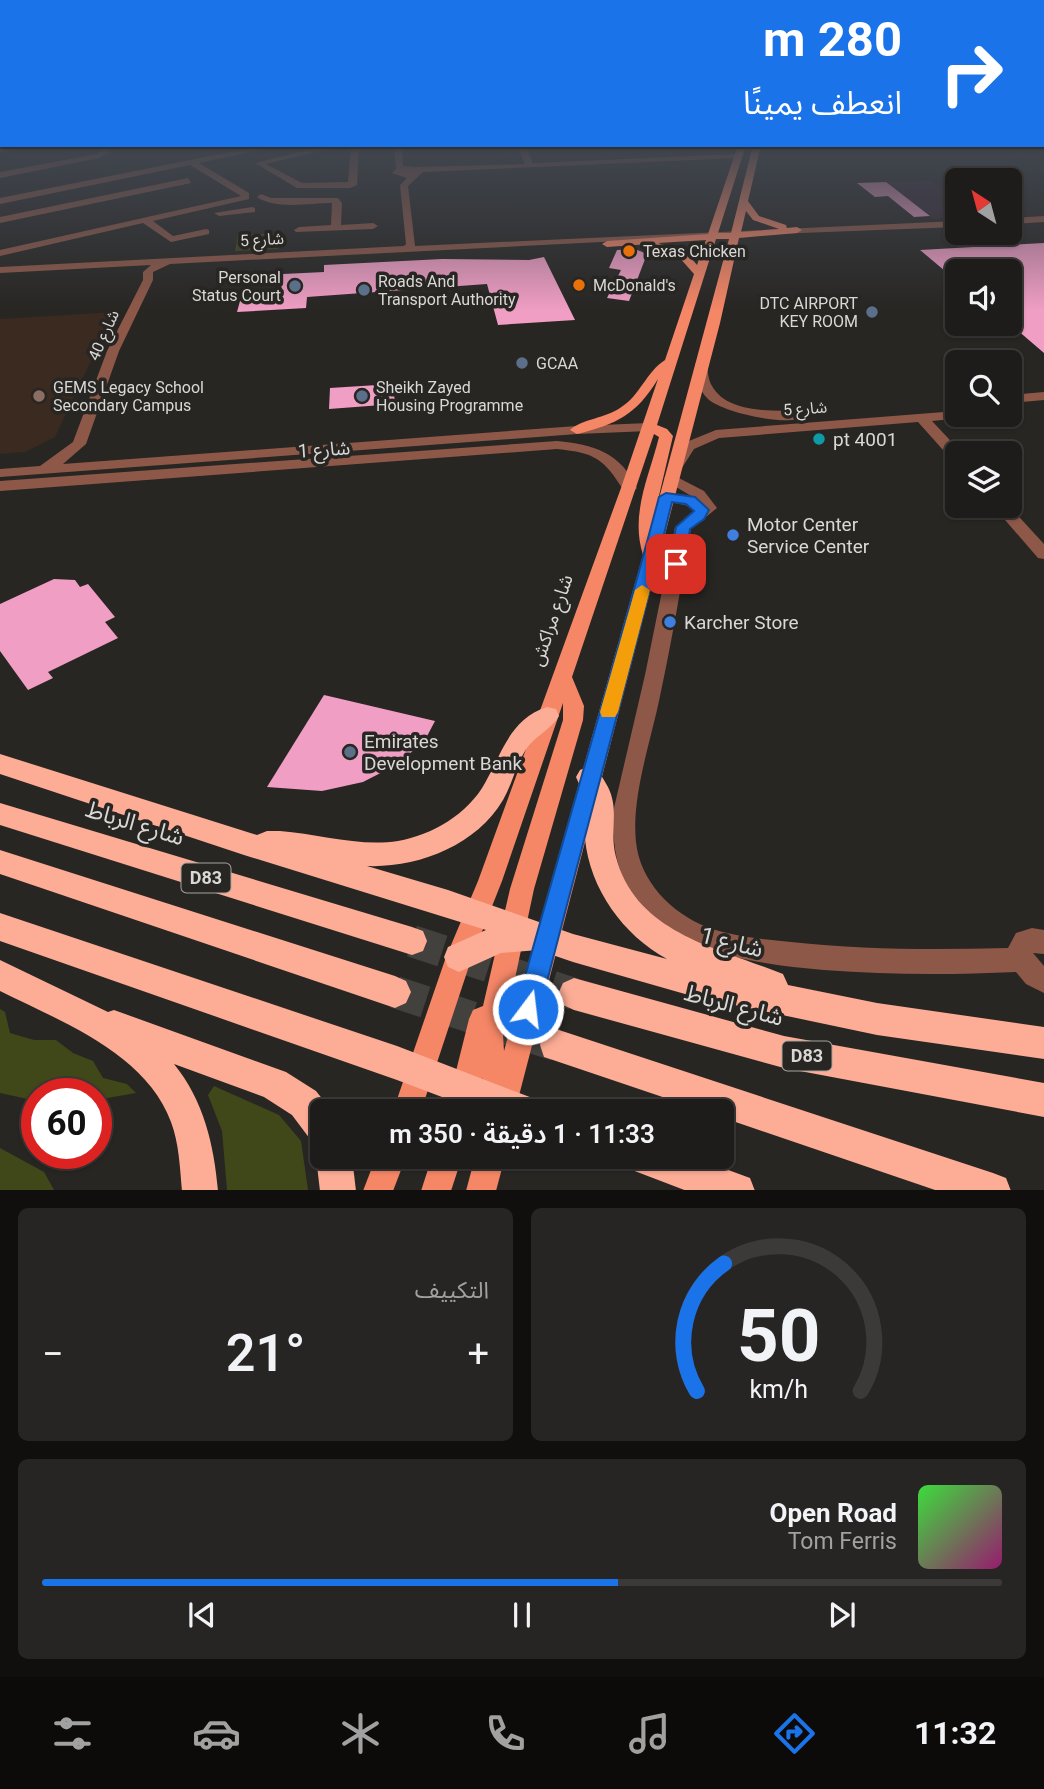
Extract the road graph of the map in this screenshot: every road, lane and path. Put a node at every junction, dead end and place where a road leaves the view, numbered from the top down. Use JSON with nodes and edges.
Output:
{"nodes":[{"id":1,"x":96,"y":200,"type":"edge"},
{"id":2,"x":225,"y":200,"type":"edge"},
{"id":3,"x":267,"y":200,"type":"edge"},
{"id":4,"x":402,"y":200,"type":"edge"},
{"id":5,"x":405,"y":200,"type":"edge"},
{"id":6,"x":723,"y":200,"type":"edge"},
{"id":7,"x":725,"y":200,"type":"edge"},
{"id":8,"x":181,"y":202,"type":"dead end"},
{"id":9,"x":744,"y":202,"type":"joint"},
{"id":10,"x":65,"y":206,"type":"junction"},
{"id":11,"x":207,"y":206,"type":"junction"},
{"id":12,"x":192,"y":209,"type":"junction"},
{"id":13,"x":252,"y":210,"type":"dead end"},
{"id":14,"x":75,"y":215,"type":"dead end"},
{"id":15,"x":718,"y":215,"type":"junction"},
{"id":16,"x":1044,"y":219,"type":"edge"},
{"id":17,"x":0,"y":220,"type":"edge"},
{"id":18,"x":145,"y":220,"type":"junction"},
{"id":19,"x":1022,"y":220,"type":"edge"},
{"id":20,"x":84,"y":223,"type":"dead end"},
{"id":21,"x":945,"y":225,"type":"edge"},
{"id":22,"x":373,"y":226,"type":"dead end"},
{"id":23,"x":337,"y":228,"type":"junction"},
{"id":24,"x":299,"y":230,"type":"dead end"},
{"id":25,"x":93,"y":232,"type":"junction"},
{"id":26,"x":206,"y":233,"type":"dead end"},
{"id":27,"x":795,"y":233,"type":"junction"},
{"id":28,"x":654,"y":236,"type":"junction"},
{"id":29,"x":724,"y":236,"type":"junction"},
{"id":30,"x":406,"y":243,"type":"junction"},
{"id":31,"x":632,"y":243,"type":"junction"},
{"id":32,"x":607,"y":244,"type":"junction"},
{"id":33,"x":0,"y":253,"type":"edge"},
{"id":34,"x":420,"y":255,"type":"junction"},
{"id":35,"x":736,"y":256,"type":"junction"},
{"id":36,"x":266,"y":257,"type":"junction"},
{"id":37,"x":280,"y":261,"type":"junction"},
{"id":38,"x":0,"y":270,"type":"edge"},
{"id":39,"x":149,"y":274,"type":"junction"},
{"id":40,"x":701,"y":275,"type":"junction"},
{"id":41,"x":0,"y":276,"type":"edge"},
{"id":42,"x":670,"y":362,"type":"junction"},
{"id":43,"x":701,"y":364,"type":"junction"},
{"id":44,"x":1044,"y":396,"type":"edge"},
{"id":45,"x":1022,"y":398,"type":"edge"},
{"id":46,"x":945,"y":404,"type":"edge"},
{"id":47,"x":1044,"y":408,"type":"edge"},
{"id":48,"x":1022,"y":410,"type":"edge"},
{"id":49,"x":945,"y":416,"type":"edge"},
{"id":50,"x":922,"y":418,"type":"junction"},
{"id":51,"x":649,"y":427,"type":"junction"},
{"id":52,"x":577,"y":430,"type":"junction"},
{"id":53,"x":79,"y":444,"type":"junction"},
{"id":54,"x":945,"y":444,"type":"edge"},
{"id":55,"x":71,"y":467,"type":"junction"},
{"id":56,"x":32,"y":471,"type":"junction"},
{"id":57,"x":0,"y":473,"type":"edge"},
{"id":58,"x":672,"y":475,"type":"junction"},
{"id":59,"x":85,"y":480,"type":"junction"},
{"id":60,"x":0,"y":486,"type":"edge"},
{"id":61,"x":629,"y":488,"type":"junction"},
{"id":62,"x":666,"y":497,"type":"junction"},
{"id":63,"x":699,"y":516,"type":"junction"},
{"id":64,"x":1012,"y":518,"type":"edge"},
{"id":65,"x":1044,"y":554,"type":"edge"},
{"id":66,"x":651,"y":555,"type":"junction"},
{"id":67,"x":561,"y":675,"type":"junction"},
{"id":68,"x":547,"y":716,"type":"junction"},
{"id":69,"x":0,"y":764,"type":"edge"},
{"id":70,"x":589,"y":777,"type":"junction"},
{"id":71,"x":0,"y":814,"type":"edge"},
{"id":72,"x":244,"y":843,"type":"junction"},
{"id":73,"x":0,"y":862,"type":"edge"},
{"id":74,"x":477,"y":914,"type":"junction"},
{"id":75,"x":0,"y":927,"type":"edge"},
{"id":76,"x":504,"y":936,"type":"junction"},
{"id":77,"x":547,"y":939,"type":"junction"},
{"id":78,"x":412,"y":941,"type":"tunnel mouth"},
{"id":79,"x":1044,"y":942,"type":"edge"},
{"id":80,"x":459,"y":957,"type":"junction"},
{"id":81,"x":1021,"y":960,"type":"junction"},
{"id":82,"x":0,"y":975,"type":"edge"},
{"id":83,"x":1044,"y":980,"type":"edge"},
{"id":84,"x":395,"y":992,"type":"tunnel mouth"},
{"id":85,"x":574,"y":994,"type":"tunnel mouth"},
{"id":86,"x":79,"y":1014,"type":"junction"},
{"id":87,"x":877,"y":1018,"type":"junction"},
{"id":88,"x":1044,"y":1043,"type":"edge"},
{"id":89,"x":556,"y":1045,"type":"tunnel mouth"},
{"id":90,"x":421,"y":1072,"type":"junction"},
{"id":91,"x":411,"y":1099,"type":"edge"},
{"id":92,"x":462,"y":1099,"type":"edge"},
{"id":93,"x":463,"y":1099,"type":"edge"},
{"id":94,"x":505,"y":1099,"type":"edge"},
{"id":95,"x":511,"y":1099,"type":"edge"},
{"id":96,"x":1044,"y":1100,"type":"edge"},
{"id":97,"x":310,"y":1111,"type":"edge"},
{"id":98,"x":335,"y":1169,"type":"edge"},
{"id":99,"x":386,"y":1169,"type":"edge"},
{"id":100,"x":443,"y":1169,"type":"edge"},
{"id":101,"x":487,"y":1169,"type":"edge"},
{"id":102,"x":677,"y":1169,"type":"edge"},
{"id":103,"x":200,"y":1190,"type":"edge"},
{"id":104,"x":338,"y":1190,"type":"edge"},
{"id":105,"x":378,"y":1190,"type":"edge"},
{"id":106,"x":436,"y":1190,"type":"edge"},
{"id":107,"x":481,"y":1190,"type":"edge"},
{"id":108,"x":734,"y":1190,"type":"edge"},
{"id":109,"x":990,"y":1190,"type":"edge"}],
"edges":[{"from":1,"to":10,"type":"street"},
{"from":2,"to":11,"type":"street"},
{"from":3,"to":23,"type":"street"},
{"from":4,"to":30,"type":"street"},
{"from":5,"to":30,"type":"street"},
{"from":6,"to":15,"type":"main road","name":"شارع مراكش"},
{"from":7,"to":29,"type":"main road"},
{"from":8,"to":12,"type":"street"},
{"from":9,"to":27,"type":"main road"},
{"from":9,"to":29,"type":"main road","name":"شارع مراكش"},
{"from":10,"to":14,"type":"street"},
{"from":10,"to":17,"type":"street"},
{"from":11,"to":12,"type":"street"},
{"from":11,"to":13,"type":"street"},
{"from":12,"to":18,"type":"street"},
{"from":15,"to":28,"type":"main road"},
{"from":15,"to":29,"type":"main road","name":"شارع مراكش"},
{"from":16,"to":19,"type":"street"},
{"from":18,"to":25,"type":"street"},
{"from":18,"to":26,"type":"street"},
{"from":20,"to":25,"type":"street"},
{"from":21,"to":27,"type":"street"},
{"from":22,"to":23,"type":"street"},
{"from":23,"to":24,"type":"street"},
{"from":25,"to":33,"type":"street"},
{"from":27,"to":29,"type":"street"},
{"from":27,"to":35,"type":"main road"},
{"from":28,"to":29,"type":"street"},
{"from":28,"to":30,"type":"street"},
{"from":29,"to":31,"type":"street","name":"شارع 5"},
{"from":29,"to":32,"type":"main road"},
{"from":29,"to":35,"type":"main road","name":"شارع مراكش"},
{"from":29,"to":35,"type":"main road"},
{"from":29,"to":40,"type":"main road","name":"شارع مراكش"},
{"from":30,"to":34,"type":"street"},
{"from":30,"to":36,"type":"street","name":"شارع 5"},
{"from":30,"to":37,"type":"street"},
{"from":31,"to":32,"type":"street","name":"شارع 5"},
{"from":31,"to":40,"type":"main road"},
{"from":32,"to":34,"type":"street","name":"شارع 5"},
{"from":34,"to":37,"type":"street","name":"شارع 5"},
{"from":35,"to":43,"type":"main road","name":"شارع مراكش"},
{"from":36,"to":38,"type":"street","name":"شارع 5"},
{"from":36,"to":39,"type":"street"},
{"from":37,"to":39,"type":"street","name":"شارع 5"},
{"from":39,"to":41,"type":"street"},
{"from":39,"to":53,"type":"street","name":"شارع 40"},
{"from":40,"to":42,"type":"main road","name":"شارع مراكش"},
{"from":42,"to":51,"type":"main road","name":"شارع مراكش"},
{"from":42,"to":52,"type":"main road"},
{"from":43,"to":46,"type":"street","name":"شارع 5"},
{"from":43,"to":58,"type":"main road","name":"شارع مراكش"},
{"from":44,"to":45,"type":"street"},
{"from":47,"to":48,"type":"street"},
{"from":49,"to":50,"type":"street","name":"شارع 5"},
{"from":50,"to":54,"type":"street"},
{"from":50,"to":58,"type":"street","name":"شارع 5"},
{"from":51,"to":52,"type":"street","name":"شارع 1"},
{"from":51,"to":61,"type":"main road","name":"شارع مراكش"},
{"from":51,"to":66,"type":"main road"},
{"from":52,"to":55,"type":"street","name":"شارع 1"},
{"from":53,"to":55,"type":"street","name":"شارع 40"},
{"from":53,"to":56,"type":"street"},
{"from":55,"to":56,"type":"street","name":"شارع 1"},
{"from":55,"to":59,"type":"street"},
{"from":56,"to":57,"type":"street","name":"شارع 1"},
{"from":58,"to":62,"type":"main road","name":"شارع مراكش"},
{"from":58,"to":63,"type":"street"},
{"from":59,"to":60,"type":"street","name":"شارع 1"},
{"from":59,"to":61,"type":"street","name":"شارع 1"},
{"from":61,"to":67,"type":"main road","name":"شارع مراكش"},
{"from":62,"to":63,"type":"street"},
{"from":62,"to":66,"type":"main road","name":"شارع مراكش"},
{"from":63,"to":81,"type":"street","name":"شارع 1"},
{"from":64,"to":65,"type":"street"},
{"from":66,"to":70,"type":"main road","name":"شارع مراكش"},
{"from":67,"to":68,"type":"main road","name":"شارع مراكش"},
{"from":67,"to":76,"type":"main road"},
{"from":68,"to":72,"type":"highway"},
{"from":68,"to":74,"type":"main road","name":"شارع مراكش"},
{"from":69,"to":72,"type":"highway"},
{"from":70,"to":77,"type":"main road","name":"شارع مراكش"},
{"from":70,"to":87,"type":"highway"},
{"from":71,"to":78,"type":"highway","name":"شارع الرباط","number":"D83"},
{"from":72,"to":74,"type":"highway"},
{"from":73,"to":84,"type":"highway","number":"D83"},
{"from":74,"to":76,"type":"highway"},
{"from":74,"to":80,"type":"main road","name":"شارع مراكش"},
{"from":75,"to":90,"type":"highway"},
{"from":76,"to":77,"type":"highway"},
{"from":76,"to":80,"type":"highway"},
{"from":76,"to":93,"type":"main road"},
{"from":76,"to":94,"type":"main road"},
{"from":77,"to":87,"type":"highway"},
{"from":77,"to":95,"type":"main road","name":"شارع مراكش"},
{"from":79,"to":81,"type":"street"},
{"from":80,"to":90,"type":"main road","name":"شارع مراكش"},
{"from":81,"to":83,"type":"street"},
{"from":82,"to":86,"type":"highway"},
{"from":85,"to":96,"type":"highway","name":"شارع الرباط","number":"D83"},
{"from":86,"to":97,"type":"highway"},
{"from":86,"to":103,"type":"highway"},
{"from":87,"to":88,"type":"highway"},
{"from":89,"to":109,"type":"highway"},
{"from":90,"to":91,"type":"main road","name":"شارع مراكش"},
{"from":90,"to":92,"type":"highway"},
{"from":98,"to":104,"type":"highway"},
{"from":99,"to":105,"type":"main road"},
{"from":100,"to":106,"type":"main road"},
{"from":101,"to":107,"type":"main road"},
{"from":102,"to":108,"type":"highway"}]}
